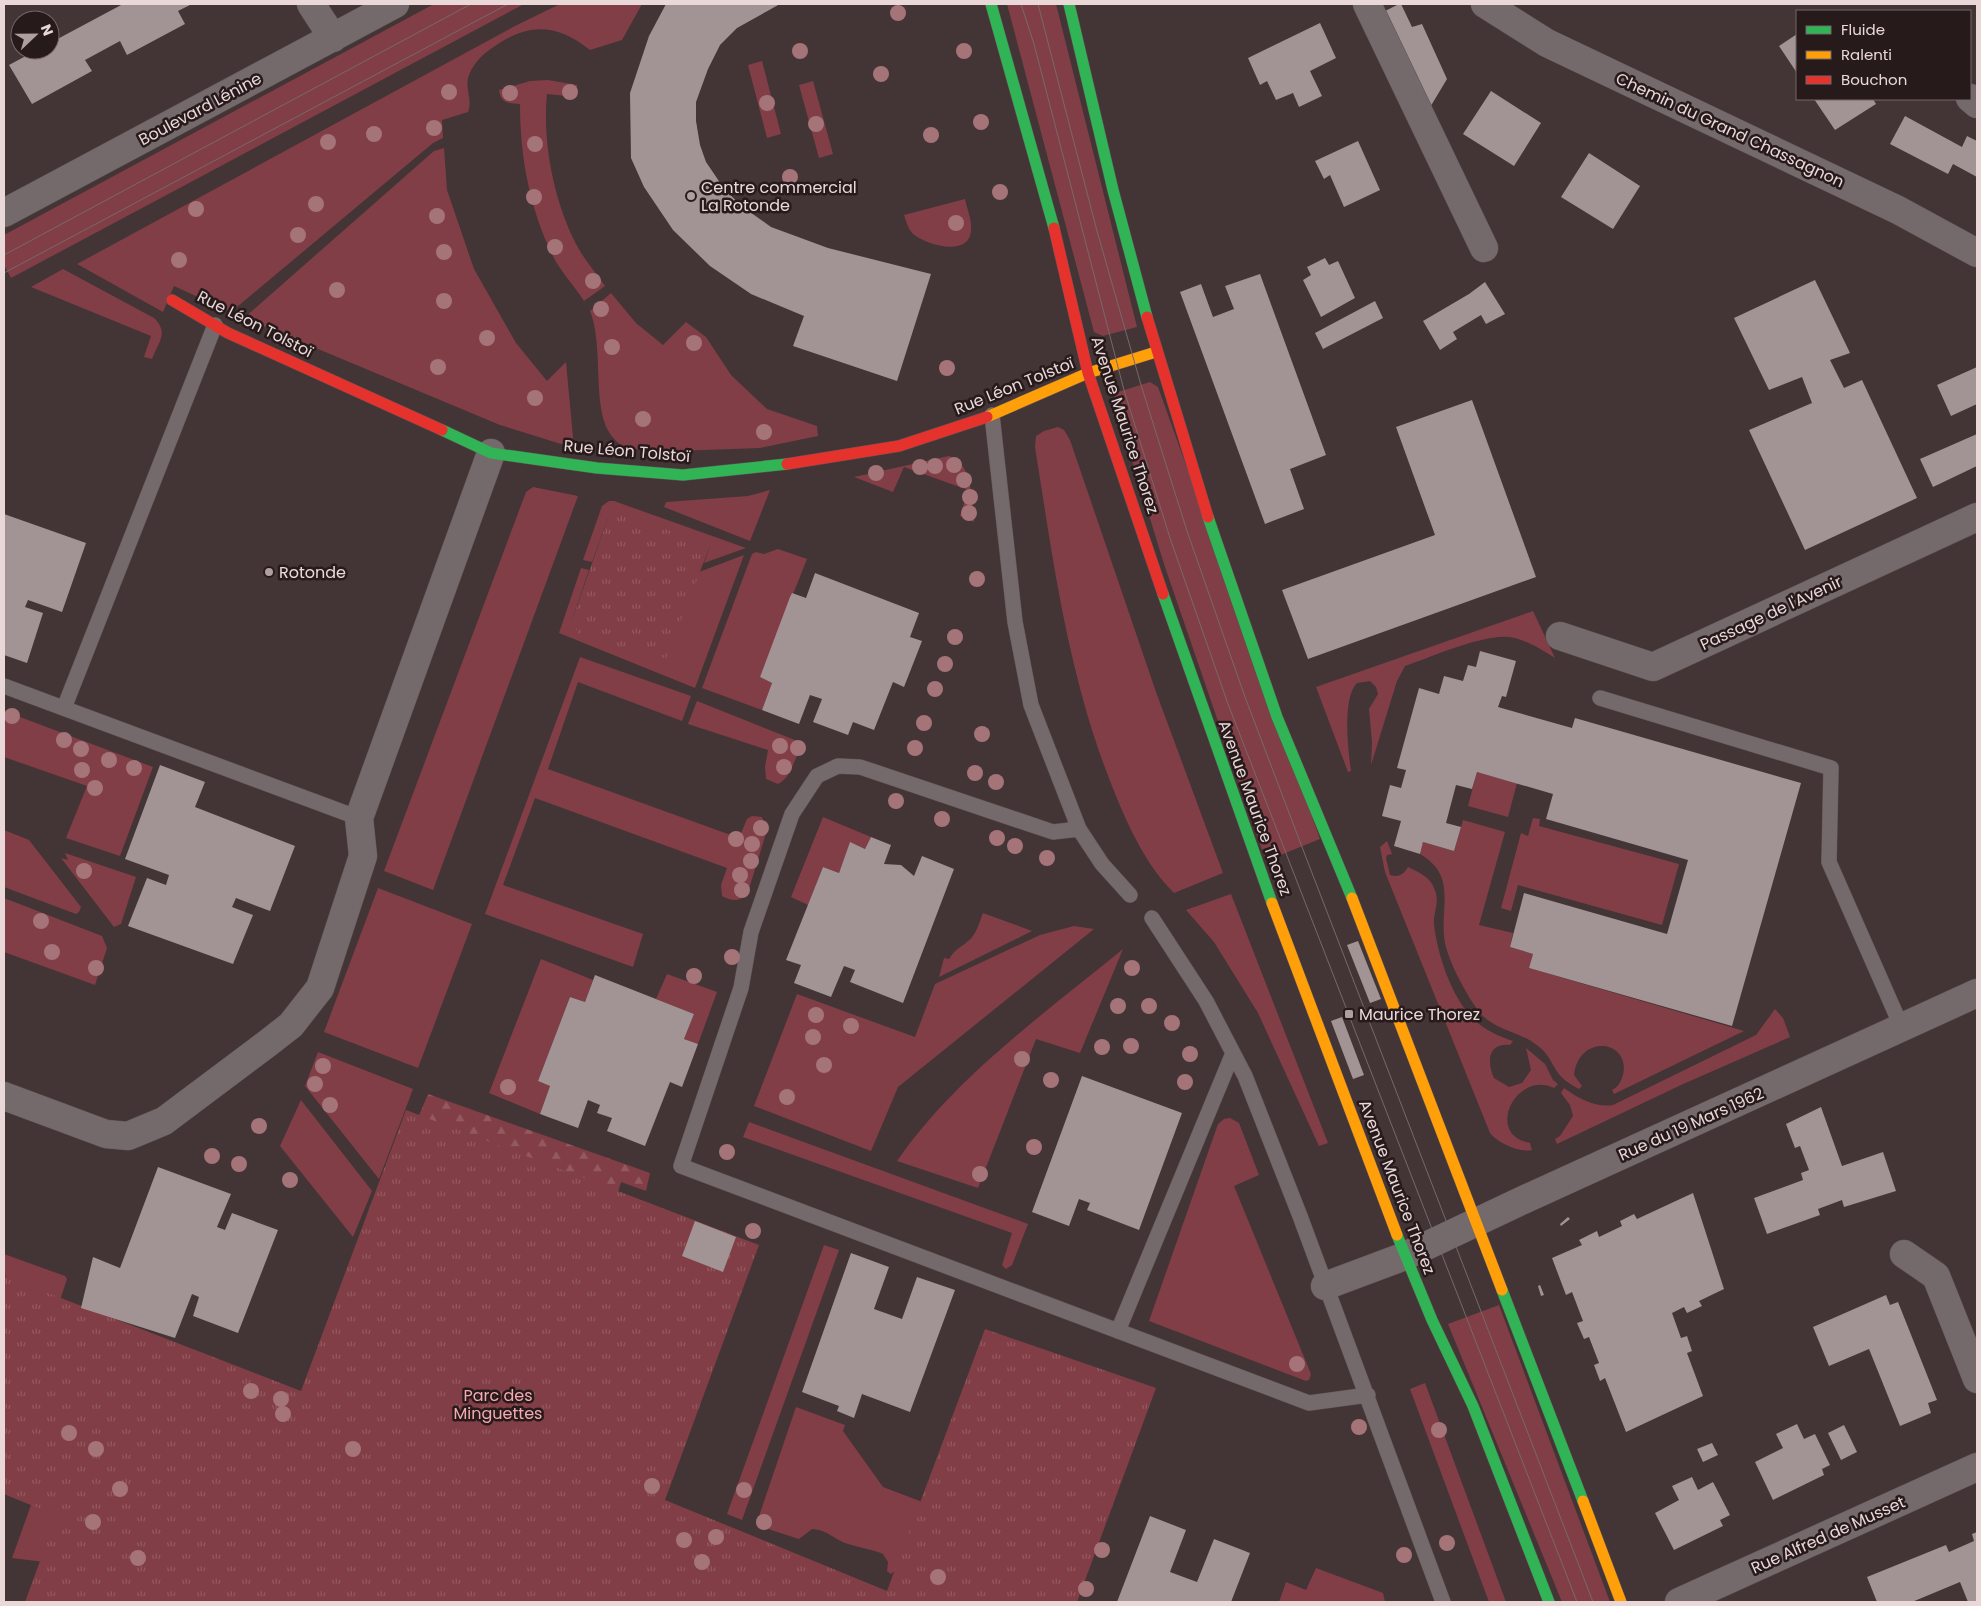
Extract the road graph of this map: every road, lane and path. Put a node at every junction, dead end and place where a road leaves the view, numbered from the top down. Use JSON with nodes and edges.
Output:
{"nodes":[{"id":1,"x":311,"y":4,"type":"edge"},
{"id":2,"x":395,"y":4,"type":"edge"},
{"id":3,"x":991,"y":4,"type":"edge"},
{"id":4,"x":1069,"y":4,"type":"edge"},
{"id":5,"x":1367,"y":4,"type":"edge"},
{"id":6,"x":1485,"y":4,"type":"edge"},
{"id":7,"x":333,"y":38,"type":"junction"},
{"id":8,"x":4,"y":213,"type":"edge"},
{"id":9,"x":1484,"y":248,"type":"dead end"},
{"id":10,"x":1977,"y":253,"type":"edge"},
{"id":11,"x":172,"y":300,"type":"dead end"},
{"id":12,"x":214,"y":325,"type":"junction"},
{"id":13,"x":1156,"y":352,"type":"junction"},
{"id":14,"x":1088,"y":373,"type":"junction"},
{"id":15,"x":992,"y":415,"type":"junction"},
{"id":16,"x":491,"y":453,"type":"junction"},
{"id":17,"x":1977,"y":517,"type":"edge"},
{"id":18,"x":1560,"y":636,"type":"dead end"},
{"id":19,"x":4,"y":686,"type":"edge"},
{"id":20,"x":1600,"y":698,"type":"dead end"},
{"id":21,"x":64,"y":708,"type":"junction"},
{"id":22,"x":358,"y":818,"type":"junction"},
{"id":23,"x":1079,"y":829,"type":"junction"},
{"id":24,"x":1130,"y":896,"type":"dead end"},
{"id":25,"x":1152,"y":918,"type":"dead end"},
{"id":26,"x":1977,"y":993,"type":"edge"},
{"id":27,"x":1902,"y":1028,"type":"junction"},
{"id":28,"x":1233,"y":1054,"type":"junction"},
{"id":29,"x":4,"y":1096,"type":"edge"},
{"id":30,"x":1477,"y":1221,"type":"junction"},
{"id":31,"x":1904,"y":1254,"type":"dead end"},
{"id":32,"x":1405,"y":1256,"type":"junction"},
{"id":33,"x":1326,"y":1286,"type":"junction"},
{"id":34,"x":1118,"y":1331,"type":"junction"},
{"id":35,"x":1977,"y":1379,"type":"edge"},
{"id":36,"x":1368,"y":1395,"type":"junction"},
{"id":37,"x":1977,"y":1467,"type":"edge"},
{"id":38,"x":1443,"y":1602,"type":"edge"},
{"id":39,"x":1549,"y":1602,"type":"edge"},
{"id":40,"x":1621,"y":1602,"type":"edge"},
{"id":41,"x":1679,"y":1602,"type":"edge"}],
"edges":[{"from":1,"to":7,"type":"street"},
{"from":2,"to":7,"type":"street","name":"Boulevard Lénine"},
{"from":3,"to":14,"type":"street","name":"Avenue Maurice Thorez"},
{"from":4,"to":13,"type":"street"},
{"from":5,"to":9,"type":"street"},
{"from":6,"to":10,"type":"street","name":"Chemin du Grand Chassagnon"},
{"from":7,"to":8,"type":"street","name":"Boulevard Lénine"},
{"from":11,"to":12,"type":"street","name":"Rue Léon Tolstoï"},
{"from":12,"to":16,"type":"street","name":"Rue Léon Tolstoï"},
{"from":12,"to":21,"type":"lane"},
{"from":13,"to":14,"type":"street","name":"Rue Léon Tolstoï"},
{"from":13,"to":30,"type":"street"},
{"from":14,"to":15,"type":"street","name":"Rue Léon Tolstoï"},
{"from":14,"to":32,"type":"street","name":"Avenue Maurice Thorez"},
{"from":15,"to":16,"type":"street","name":"Rue Léon Tolstoï"},
{"from":15,"to":23,"type":"lane"},
{"from":16,"to":22,"type":"street"},
{"from":17,"to":18,"type":"street","name":"Passage de l'Avenir"},
{"from":19,"to":21,"type":"lane"},
{"from":20,"to":27,"type":"lane"},
{"from":21,"to":22,"type":"lane"},
{"from":22,"to":29,"type":"street"},
{"from":23,"to":24,"type":"lane"},
{"from":23,"to":34,"type":"lane"},
{"from":25,"to":28,"type":"lane"},
{"from":26,"to":27,"type":"street","name":"Rue du 19 Mars 1962"},
{"from":27,"to":30,"type":"street","name":"Rue du 19 Mars 1962"},
{"from":28,"to":33,"type":"lane"},
{"from":28,"to":34,"type":"lane"},
{"from":30,"to":32,"type":"street","name":"Rue du 19 Mars 1962"},
{"from":30,"to":40,"type":"street"},
{"from":31,"to":35,"type":"street"},
{"from":32,"to":33,"type":"street","name":"Rue du 19 Mars 1962"},
{"from":32,"to":39,"type":"street","name":"Avenue Maurice Thorez"},
{"from":33,"to":36,"type":"lane"},
{"from":34,"to":36,"type":"lane"},
{"from":36,"to":38,"type":"lane"},
{"from":37,"to":41,"type":"street","name":"Rue Alfred de Musset"}]}
